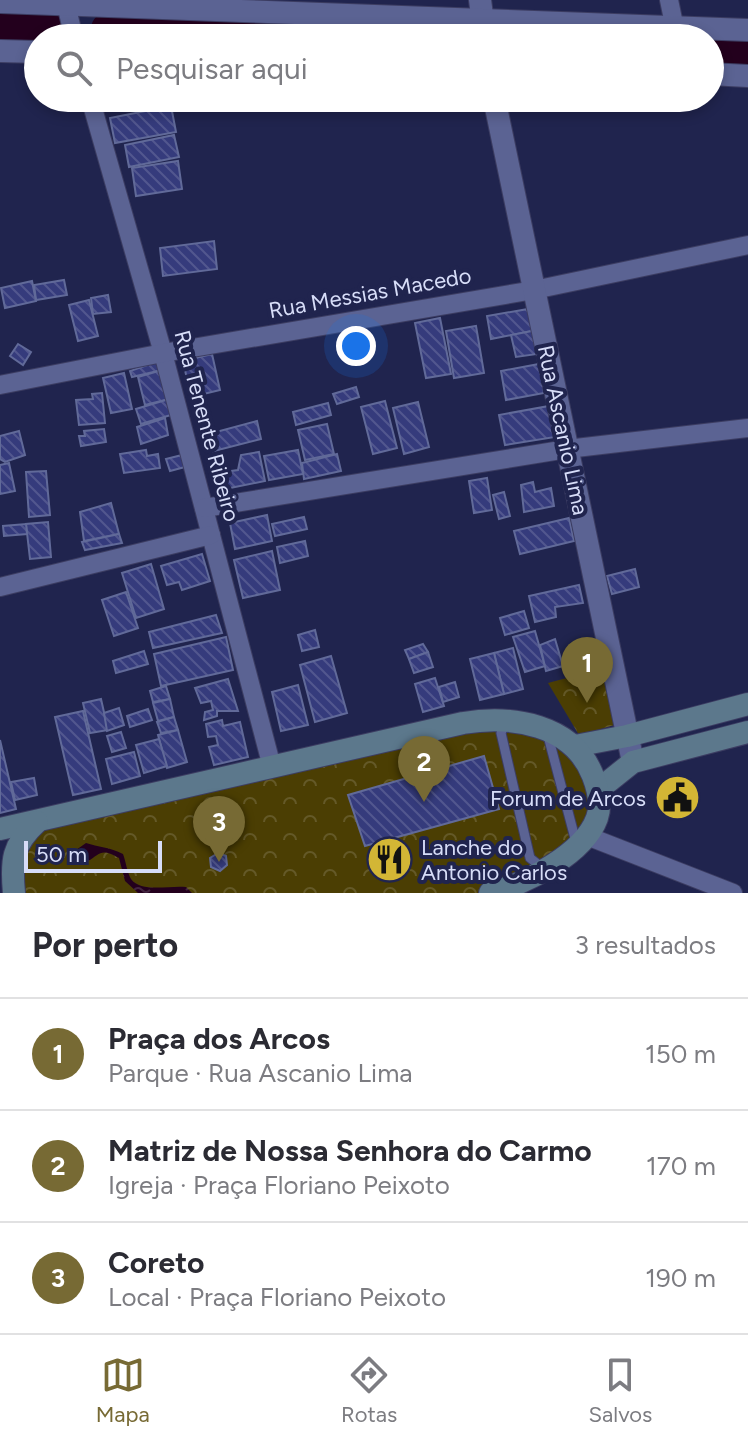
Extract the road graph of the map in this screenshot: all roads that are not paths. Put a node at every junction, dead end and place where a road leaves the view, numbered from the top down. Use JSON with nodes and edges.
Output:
{"nodes":[{"id":1,"x":669,"y":0,"type":"edge"},
{"id":2,"x":0,"y":2,"type":"edge"},
{"id":3,"x":66,"y":2,"type":"edge"},
{"id":4,"x":264,"y":6,"type":"edge"},
{"id":5,"x":295,"y":7,"type":"edge"},
{"id":6,"x":483,"y":19,"type":"edge"},
{"id":7,"x":71,"y":24,"type":"edge"},
{"id":8,"x":579,"y":24,"type":"edge"},
{"id":9,"x":674,"y":24,"type":"edge"},
{"id":10,"x":724,"y":30,"type":"edge"},
{"id":11,"x":748,"y":30,"type":"edge"},
{"id":12,"x":0,"y":51,"type":"edge"},
{"id":13,"x":24,"y":52,"type":"edge"},
{"id":14,"x":724,"y":75,"type":"edge"},
{"id":15,"x":748,"y":76,"type":"edge"},
{"id":16,"x":94,"y":112,"type":"edge"},
{"id":17,"x":497,"y":112,"type":"edge"},
{"id":18,"x":748,"y":245,"type":"edge"},
{"id":19,"x":534,"y":290,"type":"junction"},
{"id":20,"x":163,"y":353,"type":"junction"},
{"id":21,"x":0,"y":385,"type":"edge"},
{"id":22,"x":748,"y":428,"type":"edge"},
{"id":23,"x":567,"y":449,"type":"junction"},
{"id":24,"x":204,"y":508,"type":"junction"},
{"id":25,"x":211,"y":535,"type":"junction"},
{"id":26,"x":0,"y":587,"type":"edge"},
{"id":27,"x":748,"y":704,"type":"edge"},
{"id":28,"x":507,"y":719,"type":"junction"},
{"id":29,"x":546,"y":730,"type":"junction"},
{"id":30,"x":748,"y":732,"type":"edge"},
{"id":31,"x":627,"y":736,"type":"junction"},
{"id":32,"x":575,"y":746,"type":"junction"},
{"id":33,"x":633,"y":762,"type":"junction"},
{"id":34,"x":272,"y":767,"type":"junction"},
{"id":35,"x":598,"y":790,"type":"junction"},
{"id":36,"x":37,"y":822,"type":"junction"},
{"id":37,"x":0,"y":829,"type":"edge"},
{"id":38,"x":582,"y":841,"type":"junction"},
{"id":39,"x":0,"y":851,"type":"edge"},
{"id":40,"x":545,"y":870,"type":"junction"},
{"id":41,"x":7,"y":893,"type":"edge"},
{"id":42,"x":14,"y":893,"type":"edge"},
{"id":43,"x":494,"y":893,"type":"edge"},
{"id":44,"x":733,"y":893,"type":"edge"}],
"edges":[{"from":1,"to":9,"type":"street"},
{"from":2,"to":3,"type":"street"},
{"from":3,"to":4,"type":"street"},
{"from":3,"to":7,"type":"street"},
{"from":4,"to":5,"type":"street"},
{"from":5,"to":6,"type":"street"},
{"from":6,"to":8,"type":"street"},
{"from":10,"to":11,"type":"street"},
{"from":12,"to":13,"type":"street"},
{"from":14,"to":15,"type":"street"},
{"from":16,"to":20,"type":"street","name":"Rua Tenente Ribeiro"},
{"from":17,"to":19,"type":"street","name":"Rua Ascanio Lima"},
{"from":18,"to":19,"type":"street","name":"Rua Messias Macedo"},
{"from":19,"to":20,"type":"street","name":"Rua Messias Macedo"},
{"from":19,"to":23,"type":"street","name":"Rua Ascanio Lima"},
{"from":20,"to":21,"type":"street","name":"Rua Messias Macedo"},
{"from":20,"to":24,"type":"street","name":"Rua Tenente Ribeiro"},
{"from":22,"to":23,"type":"street"},
{"from":23,"to":24,"type":"street"},
{"from":23,"to":31,"type":"street","name":"Rua Ascanio Lima"},
{"from":24,"to":25,"type":"street","name":"Rua Tenente Ribeiro"},
{"from":25,"to":26,"type":"street"},
{"from":25,"to":34,"type":"street","name":"Rua Tenente Ribeiro"},
{"from":27,"to":31,"type":"main road"},
{"from":28,"to":29,"type":"main road"},
{"from":28,"to":34,"type":"main road"},
{"from":28,"to":40,"type":"lane"},
{"from":29,"to":32,"type":"main road"},
{"from":29,"to":38,"type":"lane"},
{"from":30,"to":33,"type":"main road"},
{"from":31,"to":32,"type":"main road"},
{"from":31,"to":33,"type":"street","name":"Rua Ascanio Lima"},
{"from":32,"to":35,"type":"main road"},
{"from":33,"to":35,"type":"main road"},
{"from":34,"to":36,"type":"main road"},
{"from":35,"to":38,"type":"main road"},
{"from":36,"to":37,"type":"main road"},
{"from":36,"to":42,"type":"main road"},
{"from":38,"to":40,"type":"main road"},
{"from":38,"to":44,"type":"street"},
{"from":39,"to":41,"type":"main road"},
{"from":40,"to":43,"type":"main road"}]}
